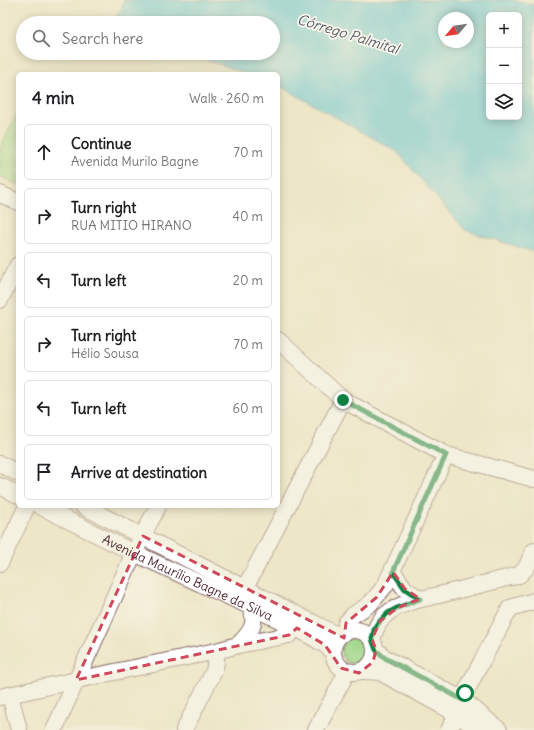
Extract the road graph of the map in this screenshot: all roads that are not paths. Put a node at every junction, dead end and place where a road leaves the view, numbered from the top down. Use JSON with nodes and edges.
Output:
{"nodes":[{"id":1,"x":0,"y":194,"type":"edge"},
{"id":2,"x":16,"y":201,"type":"edge"},
{"id":3,"x":16,"y":269,"type":"edge"},
{"id":4,"x":0,"y":300,"type":"edge"},
{"id":5,"x":280,"y":342,"type":"edge"},
{"id":6,"x":343,"y":400,"type":"junction"},
{"id":7,"x":446,"y":455,"type":"junction"},
{"id":8,"x":0,"y":464,"type":"edge"},
{"id":9,"x":16,"y":472,"type":"edge"},
{"id":10,"x":534,"y":479,"type":"edge"},
{"id":11,"x":0,"y":486,"type":"edge"},
{"id":12,"x":16,"y":494,"type":"edge"},
{"id":13,"x":26,"y":508,"type":"edge"},
{"id":14,"x":44,"y":508,"type":"edge"},
{"id":15,"x":87,"y":508,"type":"edge"},
{"id":16,"x":157,"y":508,"type":"edge"},
{"id":17,"x":143,"y":536,"type":"junction"},
{"id":18,"x":534,"y":551,"type":"edge"},
{"id":19,"x":134,"y":553,"type":"junction"},
{"id":20,"x":0,"y":563,"type":"edge"},
{"id":21,"x":393,"y":572,"type":"junction"},
{"id":22,"x":245,"y":588,"type":"junction"},
{"id":23,"x":420,"y":599,"type":"junction"},
{"id":24,"x":534,"y":600,"type":"edge"},
{"id":25,"x":250,"y":606,"type":"junction"},
{"id":26,"x":297,"y":628,"type":"junction"},
{"id":27,"x":342,"y":634,"type":"junction"},
{"id":28,"x":238,"y":645,"type":"junction"},
{"id":29,"x":374,"y":645,"type":"junction"},
{"id":30,"x":216,"y":651,"type":"junction"},
{"id":31,"x":333,"y":652,"type":"junction"},
{"id":32,"x":364,"y":671,"type":"junction"},
{"id":33,"x":347,"y":672,"type":"junction"},
{"id":34,"x":76,"y":680,"type":"junction"},
{"id":35,"x":5,"y":696,"type":"edge"},
{"id":36,"x":460,"y":707,"type":"junction"},
{"id":37,"x":20,"y":730,"type":"edge"},
{"id":38,"x":54,"y":730,"type":"edge"},
{"id":39,"x":184,"y":730,"type":"edge"},
{"id":40,"x":316,"y":730,"type":"edge"},
{"id":41,"x":449,"y":730,"type":"edge"},
{"id":42,"x":478,"y":730,"type":"edge"},
{"id":43,"x":499,"y":730,"type":"edge"}],
"edges":[{"from":1,"to":2,"type":"street"},
{"from":3,"to":4,"type":"street"},
{"from":5,"to":6,"type":"street"},
{"from":6,"to":7,"type":"street"},
{"from":6,"to":22,"type":"street"},
{"from":7,"to":10,"type":"street"},
{"from":7,"to":21,"type":"street"},
{"from":8,"to":9,"type":"street"},
{"from":11,"to":12,"type":"street"},
{"from":13,"to":20,"type":"street"},
{"from":14,"to":19,"type":"street","name":"Avenida Maurílio Bagne da Silva"},
{"from":15,"to":17,"type":"street","name":"Avenida Maurílio Bagne da Silva"},
{"from":16,"to":17,"type":"street"},
{"from":17,"to":19,"type":"street"},
{"from":17,"to":22,"type":"street","name":"Avenida Maurílio Bagne da Silva"},
{"from":18,"to":23,"type":"street"},
{"from":19,"to":25,"type":"street","name":"Avenida Maurílio Bagne da Silva"},
{"from":19,"to":34,"type":"street"},
{"from":21,"to":23,"type":"street"},
{"from":21,"to":27,"type":"street"},
{"from":22,"to":27,"type":"street","name":"Avenida Maurílio Bagne da Silva"},
{"from":23,"to":29,"type":"street"},
{"from":24,"to":36,"type":"street"},
{"from":25,"to":26,"type":"street","name":"Avenida Maurílio Bagne da Silva"},
{"from":25,"to":28,"type":"street"},
{"from":26,"to":28,"type":"street"},
{"from":26,"to":31,"type":"street","name":"Avenida Maurílio Bagne da Silva"},
{"from":27,"to":29,"type":"street"},
{"from":27,"to":31,"type":"street"},
{"from":28,"to":30,"type":"street"},
{"from":29,"to":32,"type":"street"},
{"from":29,"to":36,"type":"street"},
{"from":30,"to":34,"type":"street"},
{"from":30,"to":39,"type":"street"},
{"from":31,"to":33,"type":"street"},
{"from":32,"to":33,"type":"street"},
{"from":32,"to":36,"type":"street"},
{"from":33,"to":40,"type":"street"},
{"from":34,"to":35,"type":"street"},
{"from":34,"to":38,"type":"street"},
{"from":35,"to":37,"type":"street"},
{"from":36,"to":41,"type":"street"},
{"from":36,"to":42,"type":"street"},
{"from":36,"to":43,"type":"street"}]}
